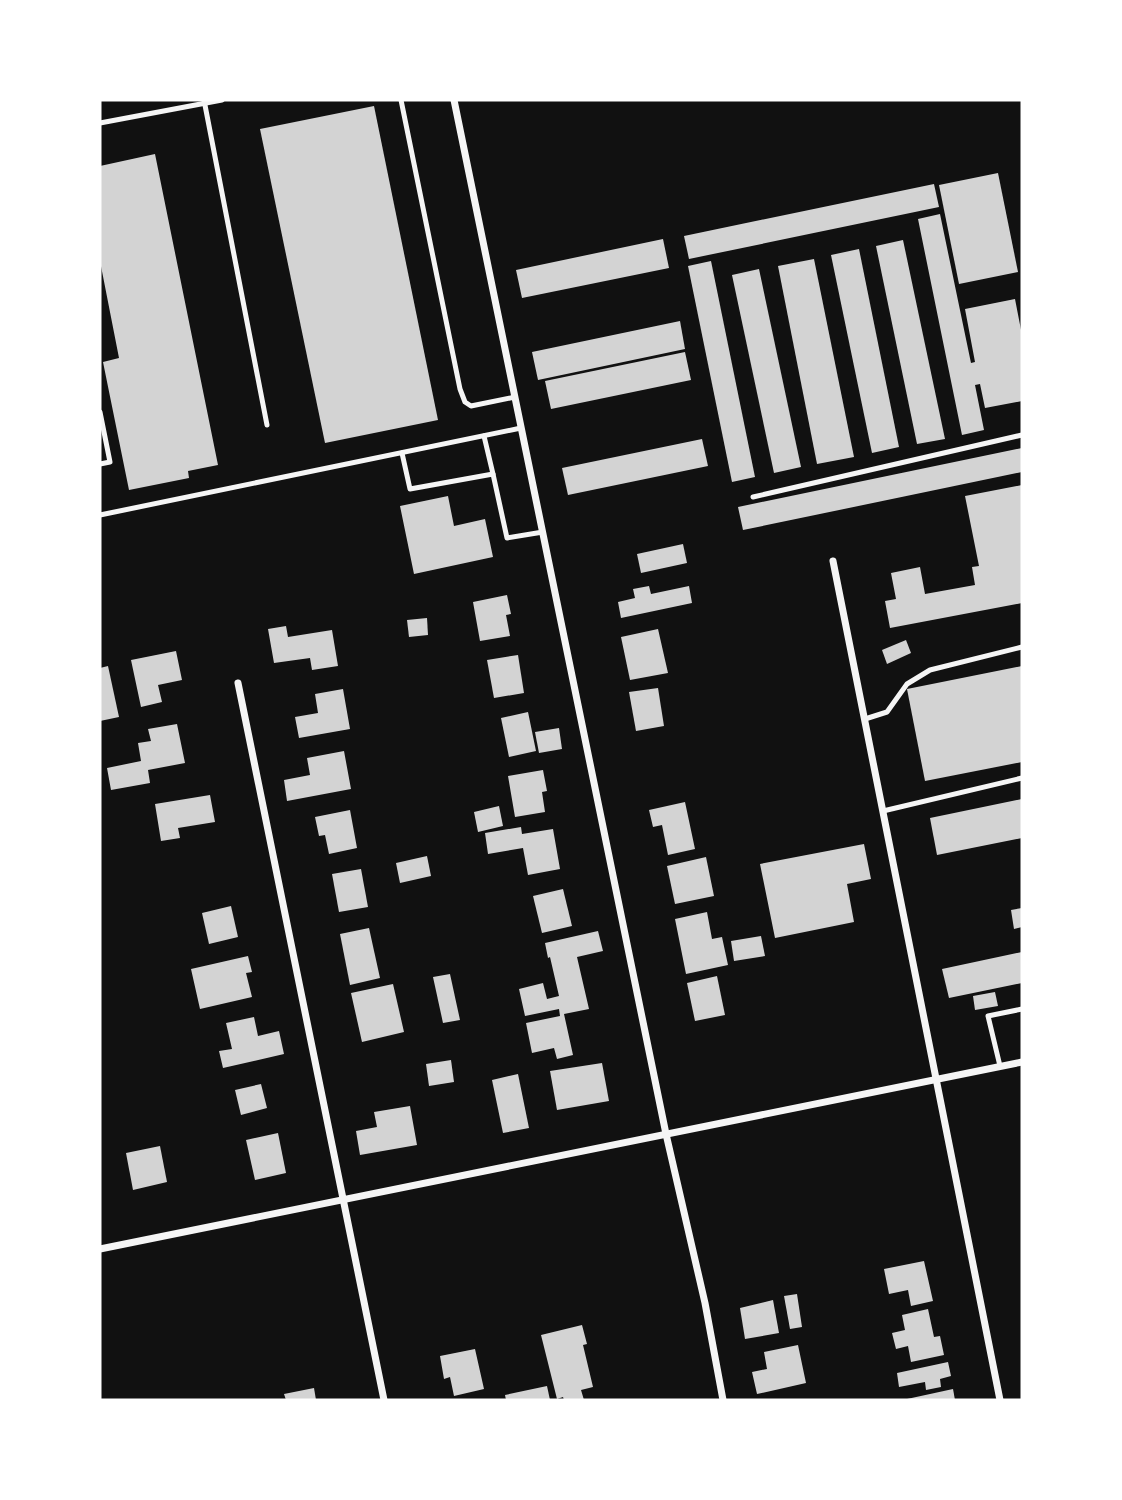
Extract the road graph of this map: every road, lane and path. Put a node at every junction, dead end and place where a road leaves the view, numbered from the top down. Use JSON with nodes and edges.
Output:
{"nodes":[{"id":1,"x":222,"y":100,"type":"edge"},
{"id":2,"x":401,"y":100,"type":"edge"},
{"id":3,"x":454,"y":100,"type":"edge"},
{"id":4,"x":204,"y":101,"type":"edge"},
{"id":5,"x":100,"y":123,"type":"edge"},
{"id":6,"x":515,"y":397,"type":"junction"},
{"id":7,"x":100,"y":412,"type":"edge"},
{"id":8,"x":267,"y":425,"type":"dead end"},
{"id":9,"x":521,"y":428,"type":"junction"},
{"id":10,"x":1022,"y":435,"type":"edge"},
{"id":11,"x":484,"y":436,"type":"junction"},
{"id":12,"x":402,"y":453,"type":"junction"},
{"id":13,"x":100,"y":464,"type":"edge"},
{"id":14,"x":493,"y":474,"type":"junction"},
{"id":15,"x":753,"y":497,"type":"dead end"},
{"id":16,"x":100,"y":515,"type":"edge"},
{"id":17,"x":543,"y":532,"type":"junction"},
{"id":18,"x":832,"y":561,"type":"dead end"},
{"id":19,"x":1022,"y":647,"type":"edge"},
{"id":20,"x":237,"y":683,"type":"dead end"},
{"id":21,"x":864,"y":719,"type":"junction"},
{"id":22,"x":1022,"y":778,"type":"edge"},
{"id":23,"x":883,"y":811,"type":"junction"},
{"id":24,"x":1022,"y":1009,"type":"edge"},
{"id":25,"x":1022,"y":1062,"type":"edge"},
{"id":26,"x":999,"y":1066,"type":"junction"},
{"id":27,"x":937,"y":1078,"type":"junction"},
{"id":28,"x":666,"y":1134,"type":"junction"},
{"id":29,"x":344,"y":1200,"type":"junction"},
{"id":30,"x":100,"y":1250,"type":"edge"},
{"id":31,"x":384,"y":1400,"type":"edge"},
{"id":32,"x":723,"y":1400,"type":"edge"},
{"id":33,"x":1000,"y":1400,"type":"edge"}],
"edges":[{"from":1,"to":4,"type":"lane"},
{"from":2,"to":6,"type":"lane"},
{"from":3,"to":6,"type":"street"},
{"from":4,"to":5,"type":"lane"},
{"from":4,"to":8,"type":"lane"},
{"from":6,"to":9,"type":"street"},
{"from":7,"to":13,"type":"lane"},
{"from":9,"to":11,"type":"lane"},
{"from":9,"to":17,"type":"street"},
{"from":10,"to":15,"type":"lane"},
{"from":11,"to":12,"type":"lane"},
{"from":11,"to":14,"type":"lane"},
{"from":12,"to":14,"type":"lane"},
{"from":12,"to":16,"type":"lane"},
{"from":14,"to":17,"type":"lane"},
{"from":17,"to":28,"type":"street"},
{"from":18,"to":21,"type":"street"},
{"from":19,"to":21,"type":"lane"},
{"from":20,"to":29,"type":"street"},
{"from":21,"to":23,"type":"street"},
{"from":22,"to":23,"type":"lane"},
{"from":23,"to":27,"type":"street"},
{"from":24,"to":26,"type":"lane"},
{"from":25,"to":26,"type":"street"},
{"from":26,"to":27,"type":"street"},
{"from":27,"to":28,"type":"street"},
{"from":27,"to":33,"type":"street"},
{"from":28,"to":29,"type":"street"},
{"from":28,"to":32,"type":"street"},
{"from":29,"to":30,"type":"street"},
{"from":29,"to":31,"type":"street"}]}
